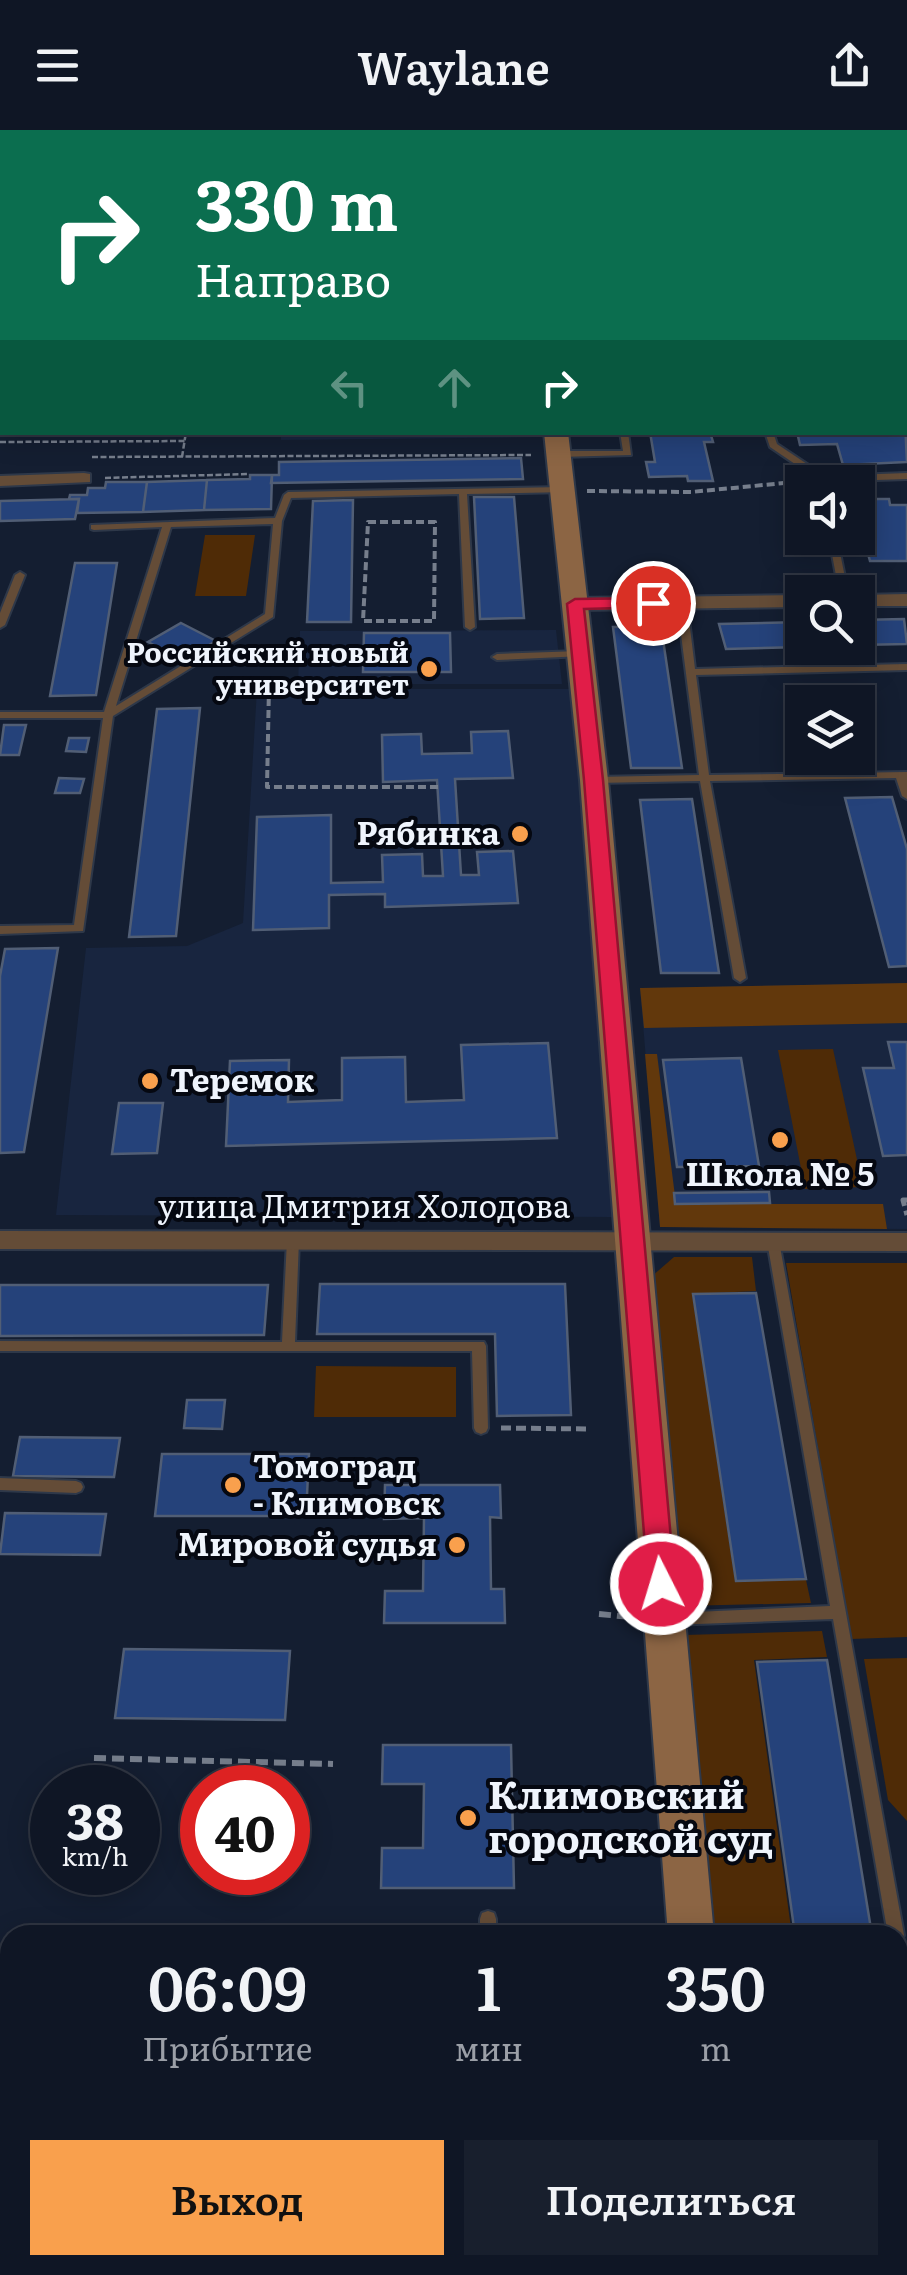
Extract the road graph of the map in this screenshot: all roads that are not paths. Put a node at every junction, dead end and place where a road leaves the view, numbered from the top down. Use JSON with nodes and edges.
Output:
{"nodes":[{"id":1,"x":625,"y":435,"type":"edge"},
{"id":2,"x":770,"y":435,"type":"edge"},
{"id":3,"x":558,"y":443,"type":"edge"},
{"id":4,"x":800,"y":465,"type":"edge"},
{"id":5,"x":907,"y":476,"type":"edge"},
{"id":6,"x":875,"y":477,"type":"edge"},
{"id":7,"x":84,"y":478,"type":"road end"},
{"id":8,"x":0,"y":481,"type":"edge"},
{"id":9,"x":571,"y":490,"type":"junction"},
{"id":10,"x":463,"y":492,"type":"junction"},
{"id":11,"x":278,"y":520,"type":"junction"},
{"id":12,"x":167,"y":526,"type":"junction"},
{"id":13,"x":94,"y":527,"type":"dead end"},
{"id":14,"x":20,"y":575,"type":"dead end"},
{"id":15,"x":907,"y":600,"type":"edge"},
{"id":16,"x":875,"y":601,"type":"edge"},
{"id":17,"x":785,"y":602,"type":"edge"},
{"id":18,"x":682,"y":603,"type":"junction"},
{"id":19,"x":575,"y":604,"type":"junction"},
{"id":20,"x":0,"y":625,"type":"edge"},
{"id":21,"x":470,"y":627,"type":"dead end"},
{"id":22,"x":580,"y":654,"type":"junction"},
{"id":23,"x":497,"y":657,"type":"dead end"},
{"id":24,"x":907,"y":667,"type":"edge"},
{"id":25,"x":692,"y":672,"type":"junction"},
{"id":26,"x":0,"y":715,"type":"edge"},
{"id":27,"x":108,"y":715,"type":"junction"},
{"id":28,"x":904,"y":775,"type":"edge"},
{"id":29,"x":704,"y":778,"type":"junction"},
{"id":30,"x":594,"y":780,"type":"junction"},
{"id":31,"x":907,"y":796,"type":"edge"},
{"id":32,"x":0,"y":930,"type":"edge"},
{"id":33,"x":740,"y":978,"type":"dead end"},
{"id":34,"x":0,"y":1240,"type":"edge"},
{"id":35,"x":292,"y":1240,"type":"junction"},
{"id":36,"x":632,"y":1240,"type":"junction"},
{"id":37,"x":772,"y":1241,"type":"junction"},
{"id":38,"x":907,"y":1242,"type":"edge"},
{"id":39,"x":0,"y":1346,"type":"edge"},
{"id":40,"x":288,"y":1347,"type":"junction"},
{"id":41,"x":481,"y":1428,"type":"road end"},
{"id":42,"x":0,"y":1484,"type":"edge"},
{"id":43,"x":76,"y":1487,"type":"dead end"},
{"id":44,"x":838,"y":1612,"type":"junction"},
{"id":45,"x":664,"y":1619,"type":"junction"},
{"id":46,"x":689,"y":1925,"type":"edge"},
{"id":47,"x":894,"y":1925,"type":"edge"}],
"edges":[{"from":1,"to":3,"type":"lane"},
{"from":2,"to":4,"type":"lane"},
{"from":3,"to":9,"type":"street"},
{"from":5,"to":6,"type":"lane"},
{"from":7,"to":8,"type":"street"},
{"from":9,"to":10,"type":"lane"},
{"from":9,"to":19,"type":"street"},
{"from":10,"to":11,"type":"lane"},
{"from":10,"to":21,"type":"lane"},
{"from":11,"to":12,"type":"lane"},
{"from":11,"to":27,"type":"lane"},
{"from":12,"to":13,"type":"lane"},
{"from":12,"to":27,"type":"lane"},
{"from":14,"to":20,"type":"lane"},
{"from":15,"to":16,"type":"street"},
{"from":17,"to":18,"type":"street"},
{"from":18,"to":19,"type":"street"},
{"from":18,"to":25,"type":"lane"},
{"from":19,"to":22,"type":"street"},
{"from":22,"to":23,"type":"lane"},
{"from":22,"to":30,"type":"street"},
{"from":24,"to":25,"type":"lane"},
{"from":25,"to":29,"type":"lane"},
{"from":26,"to":27,"type":"lane"},
{"from":27,"to":32,"type":"lane"},
{"from":28,"to":29,"type":"lane"},
{"from":28,"to":31,"type":"lane"},
{"from":29,"to":30,"type":"lane"},
{"from":29,"to":33,"type":"lane"},
{"from":30,"to":36,"type":"street"},
{"from":34,"to":35,"type":"street","name":"улица Дмитрия Холодова"},
{"from":35,"to":36,"type":"street","name":"улица Дмитрия Холодова"},
{"from":35,"to":40,"type":"lane"},
{"from":36,"to":37,"type":"street","name":"улица Дмитрия Холодова"},
{"from":36,"to":45,"type":"street"},
{"from":37,"to":38,"type":"street","name":"улица Дмитрия Холодова"},
{"from":37,"to":44,"type":"lane"},
{"from":39,"to":40,"type":"lane"},
{"from":40,"to":41,"type":"lane"},
{"from":42,"to":43,"type":"lane"},
{"from":44,"to":45,"type":"lane"},
{"from":44,"to":47,"type":"lane"},
{"from":45,"to":46,"type":"street"}]}
